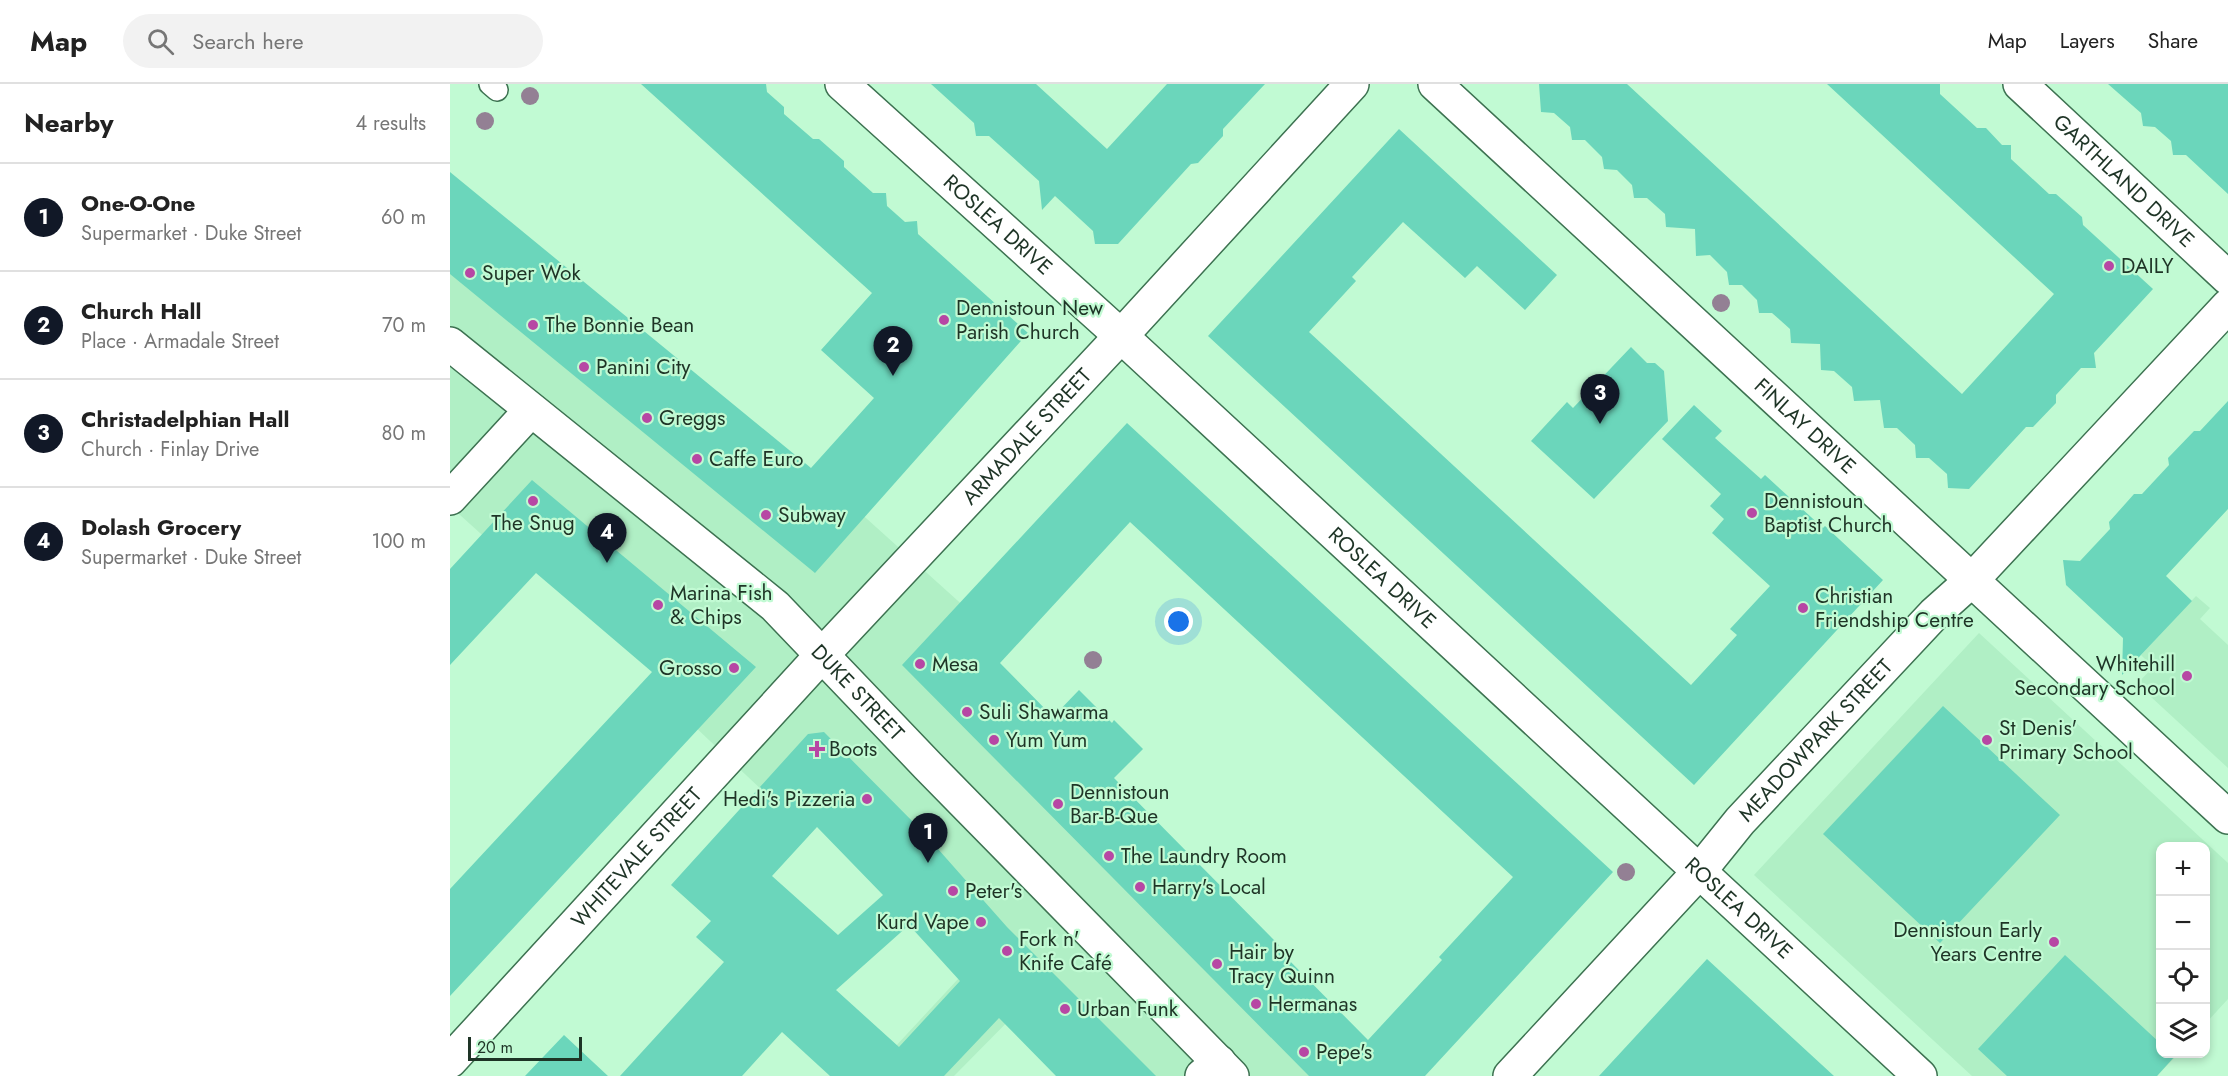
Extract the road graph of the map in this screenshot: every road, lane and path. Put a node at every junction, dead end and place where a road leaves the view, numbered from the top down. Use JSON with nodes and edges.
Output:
{"nodes":[{"id":1,"x":842,"y":84,"type":"edge"},
{"id":2,"x":1352,"y":84,"type":"edge"},
{"id":3,"x":1435,"y":84,"type":"edge"},
{"id":4,"x":2020,"y":84,"type":"edge"},
{"id":5,"x":2228,"y":278,"type":"edge"},
{"id":6,"x":2228,"y":306,"type":"edge"},
{"id":7,"x":1121,"y":336,"type":"junction"},
{"id":8,"x":450,"y":344,"type":"edge"},
{"id":9,"x":531,"y":410,"type":"junction"},
{"id":10,"x":450,"y":498,"type":"edge"},
{"id":11,"x":1972,"y":580,"type":"junction"},
{"id":12,"x":822,"y":655,"type":"junction"},
{"id":13,"x":2228,"y":817,"type":"edge"},
{"id":14,"x":1698,"y":873,"type":"junction"},
{"id":15,"x":450,"y":1061,"type":"edge"},
{"id":16,"x":1218,"y":1071,"type":"edge"},
{"id":17,"x":1510,"y":1076,"type":"edge"},
{"id":18,"x":1920,"y":1076,"type":"edge"}],
"edges":[{"from":1,"to":7,"type":"street","name":"ROSLEA DRIVE"},
{"from":2,"to":7,"type":"street","name":"ARMADALE STREET"},
{"from":3,"to":11,"type":"street","name":"FINLAY DRIVE"},
{"from":4,"to":5,"type":"street","name":"GARTHLAND DRIVE"},
{"from":6,"to":11,"type":"street","name":"MEADOWPARK STREET"},
{"from":7,"to":12,"type":"street","name":"ARMADALE STREET"},
{"from":7,"to":14,"type":"street","name":"ROSLEA DRIVE"},
{"from":8,"to":9,"type":"street","name":"DUKE STREET"},
{"from":9,"to":10,"type":"street"},
{"from":9,"to":12,"type":"street","name":"DUKE STREET"},
{"from":11,"to":13,"type":"street","name":"FINLAY DRIVE"},
{"from":11,"to":14,"type":"street","name":"MEADOWPARK STREET"},
{"from":12,"to":15,"type":"street","name":"WHITEVALE STREET"},
{"from":12,"to":16,"type":"street","name":"DUKE STREET"},
{"from":14,"to":17,"type":"street","name":"MEADOWPARK STREET"},
{"from":14,"to":18,"type":"street","name":"ROSLEA DRIVE"}]}
